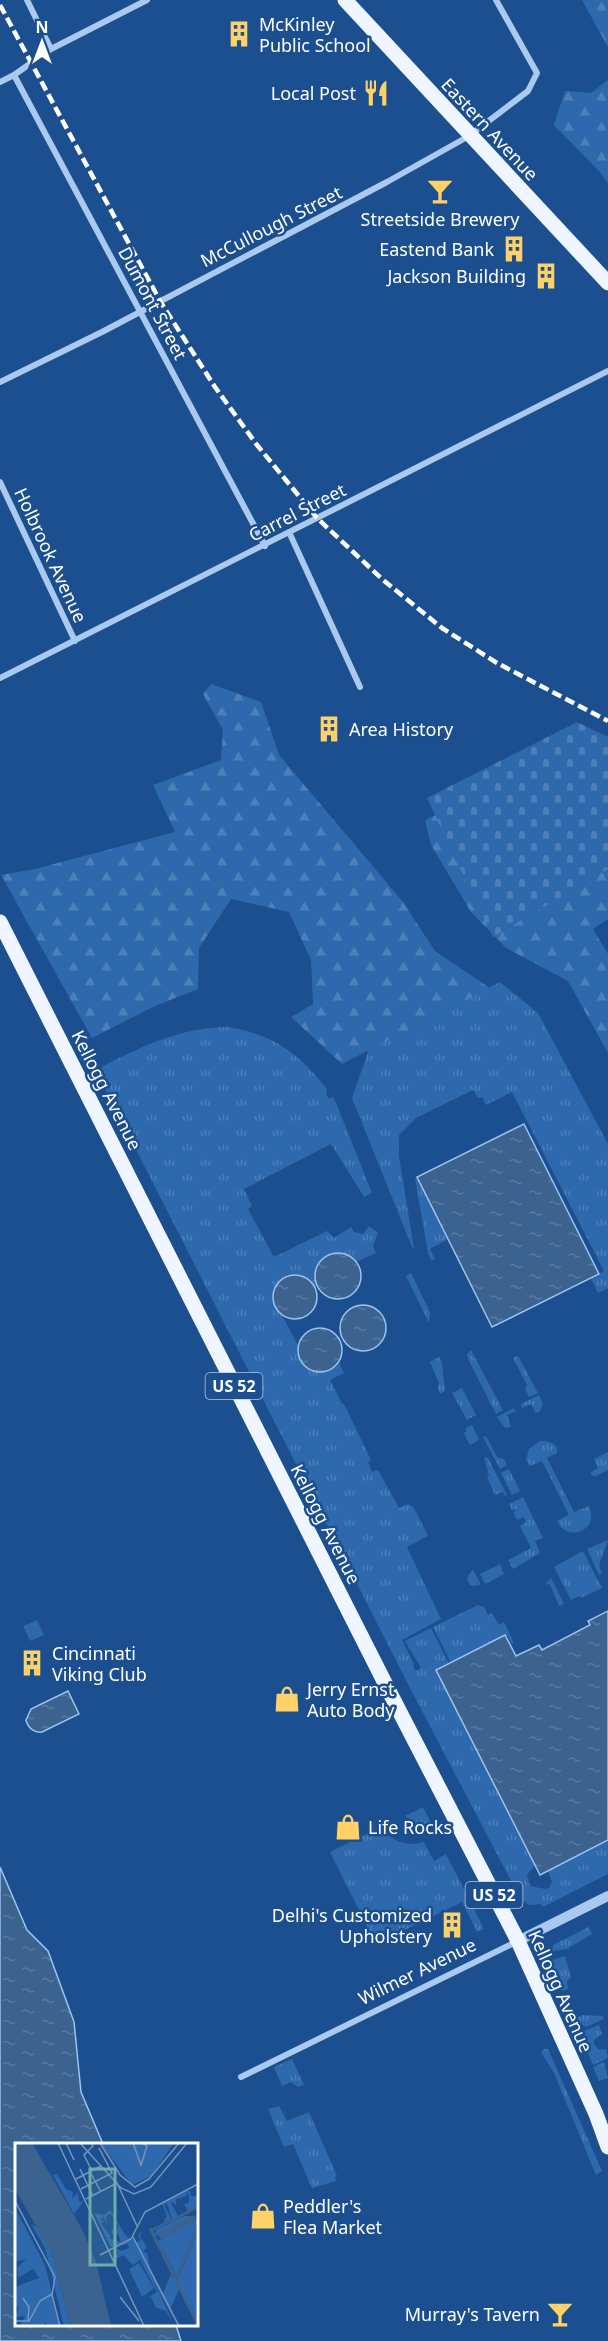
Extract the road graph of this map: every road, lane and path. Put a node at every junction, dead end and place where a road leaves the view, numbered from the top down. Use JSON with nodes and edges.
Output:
{"nodes":[{"id":1,"x":27,"y":0,"type":"edge"},
{"id":2,"x":147,"y":0,"type":"edge"},
{"id":3,"x":345,"y":0,"type":"edge"},
{"id":4,"x":496,"y":0,"type":"edge"},
{"id":5,"x":51,"y":49,"type":"junction"},
{"id":6,"x":14,"y":75,"type":"junction"},
{"id":7,"x":0,"y":82,"type":"edge"},
{"id":8,"x":469,"y":136,"type":"junction"},
{"id":9,"x":608,"y":283,"type":"edge"},
{"id":10,"x":140,"y":312,"type":"junction"},
{"id":11,"x":608,"y":371,"type":"edge"},
{"id":12,"x":0,"y":382,"type":"edge"},
{"id":13,"x":0,"y":482,"type":"edge"},
{"id":14,"x":289,"y":532,"type":"junction"},
{"id":15,"x":265,"y":546,"type":"junction"},
{"id":16,"x":75,"y":641,"type":"junction"},
{"id":17,"x":0,"y":678,"type":"edge"},
{"id":18,"x":360,"y":687,"type":"dead end"},
{"id":19,"x":0,"y":922,"type":"edge"},
{"id":20,"x":608,"y":1896,"type":"edge"},
{"id":21,"x":518,"y":1941,"type":"junction"},
{"id":22,"x":241,"y":2077,"type":"dead end"},
{"id":23,"x":608,"y":2147,"type":"edge"}],
"edges":[{"from":1,"to":5,"type":"street"},
{"from":2,"to":5,"type":"street"},
{"from":3,"to":8,"type":"main road","name":"Eastern Avenue"},
{"from":4,"to":8,"type":"street","name":"McCullough Street"},
{"from":5,"to":6,"type":"street"},
{"from":6,"to":7,"type":"street"},
{"from":6,"to":10,"type":"street","name":"Dumont Street"},
{"from":8,"to":9,"type":"main road","name":"Eastern Avenue"},
{"from":8,"to":10,"type":"street","name":"McCullough Street"},
{"from":10,"to":12,"type":"street","name":"McCullough Street"},
{"from":10,"to":15,"type":"street","name":"Dumont Street"},
{"from":11,"to":14,"type":"street","name":"Carrel Street"},
{"from":13,"to":16,"type":"street","name":"Holbrook Avenue"},
{"from":14,"to":15,"type":"street","name":"Carrel Street"},
{"from":14,"to":18,"type":"street"},
{"from":15,"to":16,"type":"street","name":"Carrel Street"},
{"from":16,"to":17,"type":"street","name":"Carrel Street"},
{"from":19,"to":21,"type":"main road","name":"Kellogg Avenue","number":"US 52"},
{"from":20,"to":21,"type":"street","name":"Wilmer Avenue"},
{"from":21,"to":22,"type":"street","name":"Wilmer Avenue"},
{"from":21,"to":23,"type":"main road","name":"Kellogg Avenue","number":"US 52"}]}
